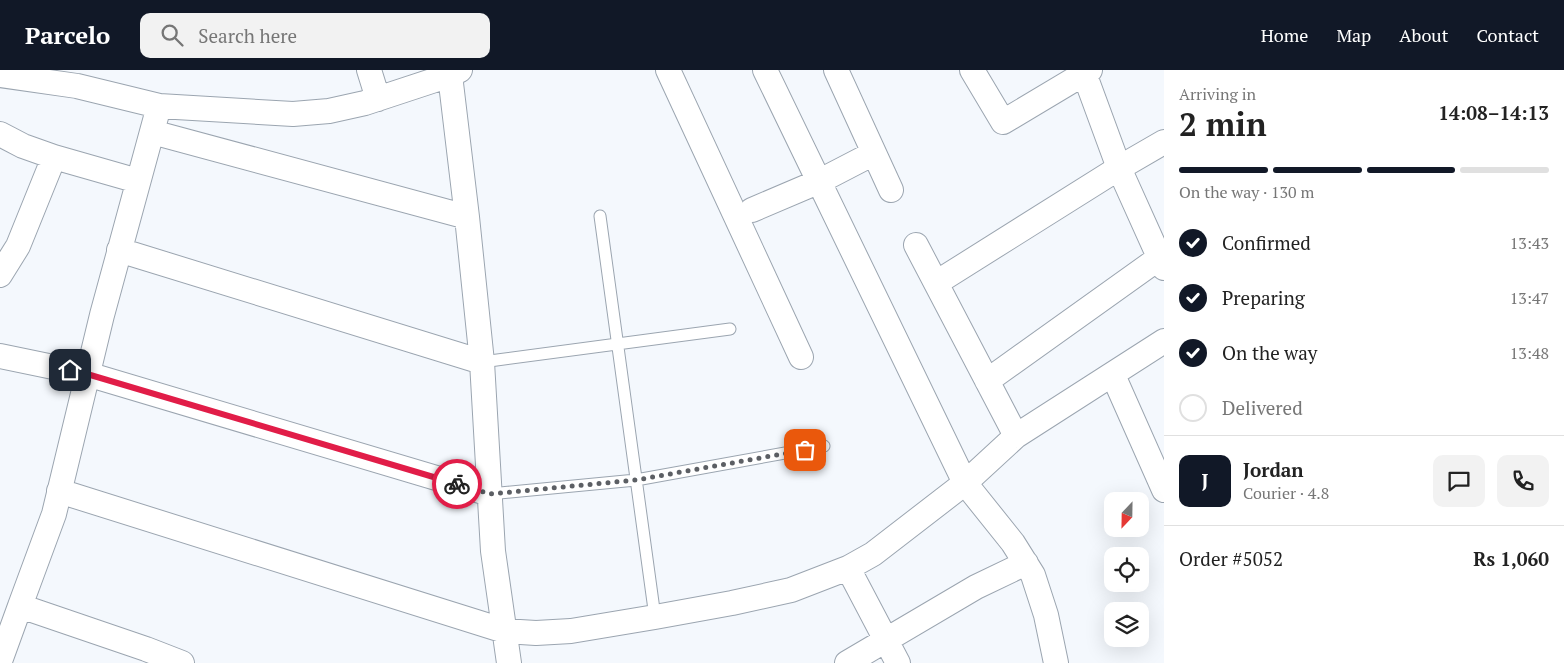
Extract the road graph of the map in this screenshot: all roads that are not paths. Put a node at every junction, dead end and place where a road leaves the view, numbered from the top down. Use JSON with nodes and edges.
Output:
{"nodes":[{"id":1,"x":368,"y":70,"type":"edge"},
{"id":2,"x":668,"y":70,"type":"edge"},
{"id":3,"x":765,"y":70,"type":"edge"},
{"id":4,"x":836,"y":70,"type":"edge"},
{"id":5,"x":972,"y":70,"type":"edge"},
{"id":6,"x":1086,"y":71,"type":"edge"},
{"id":7,"x":455,"y":73,"type":"edge"},
{"id":8,"x":0,"y":75,"type":"edge"},
{"id":9,"x":378,"y":99,"type":"junction"},
{"id":10,"x":159,"y":106,"type":"junction"},
{"id":11,"x":152,"y":132,"type":"junction"},
{"id":12,"x":0,"y":134,"type":"edge"},
{"id":13,"x":1164,"y":142,"type":"edge"},
{"id":14,"x":874,"y":153,"type":"junction"},
{"id":15,"x":54,"y":157,"type":"junction"},
{"id":16,"x":1119,"y":168,"type":"junction"},
{"id":17,"x":820,"y":181,"type":"junction"},
{"id":18,"x":138,"y":182,"type":"junction"},
{"id":19,"x":891,"y":190,"type":"dead end"},
{"id":20,"x":752,"y":210,"type":"dead end"},
{"id":21,"x":600,"y":216,"type":"dead end"},
{"id":22,"x":467,"y":217,"type":"junction"},
{"id":23,"x":916,"y":245,"type":"dead end"},
{"id":24,"x":119,"y":250,"type":"junction"},
{"id":25,"x":1161,"y":263,"type":"edge"},
{"id":26,"x":0,"y":275,"type":"edge"},
{"id":27,"x":936,"y":283,"type":"junction"},
{"id":28,"x":730,"y":329,"type":"dead end"},
{"id":29,"x":1164,"y":341,"type":"edge"},
{"id":30,"x":617,"y":346,"type":"junction"},
{"id":31,"x":0,"y":356,"type":"edge"},
{"id":32,"x":801,"y":356,"type":"dead end"},
{"id":33,"x":482,"y":362,"type":"junction"},
{"id":34,"x":87,"y":374,"type":"junction"},
{"id":35,"x":1113,"y":375,"type":"junction"},
{"id":36,"x":987,"y":381,"type":"junction"},
{"id":37,"x":1016,"y":436,"type":"junction"},
{"id":38,"x":824,"y":446,"type":"dead end"},
{"id":39,"x":636,"y":480,"type":"junction"},
{"id":40,"x":965,"y":482,"type":"junction"},
{"id":41,"x":1164,"y":490,"type":"edge"},
{"id":42,"x":59,"y":491,"type":"junction"},
{"id":43,"x":490,"y":494,"type":"junction"},
{"id":44,"x":1026,"y":563,"type":"junction"},
{"id":45,"x":848,"y":568,"type":"junction"},
{"id":46,"x":20,"y":606,"type":"junction"},
{"id":47,"x":656,"y":617,"type":"junction"},
{"id":48,"x":505,"y":631,"type":"junction"},
{"id":49,"x":885,"y":639,"type":"junction"},
{"id":50,"x":143,"y":656,"type":"edge"},
{"id":51,"x":0,"y":661,"type":"edge"},
{"id":52,"x":182,"y":663,"type":"edge"},
{"id":53,"x":509,"y":663,"type":"edge"},
{"id":54,"x":847,"y":663,"type":"edge"},
{"id":55,"x":898,"y":663,"type":"edge"},
{"id":56,"x":1056,"y":663,"type":"edge"}],
"edges":[{"from":1,"to":9,"type":"street"},
{"from":2,"to":32,"type":"street"},
{"from":3,"to":17,"type":"street"},
{"from":4,"to":14,"type":"street"},
{"from":5,"to":6,"type":"street"},
{"from":6,"to":16,"type":"street"},
{"from":7,"to":9,"type":"street"},
{"from":7,"to":22,"type":"street"},
{"from":8,"to":10,"type":"street"},
{"from":9,"to":10,"type":"street"},
{"from":10,"to":11,"type":"street"},
{"from":11,"to":18,"type":"street"},
{"from":11,"to":22,"type":"street"},
{"from":12,"to":15,"type":"street"},
{"from":13,"to":16,"type":"street"},
{"from":14,"to":17,"type":"street"},
{"from":14,"to":19,"type":"street"},
{"from":15,"to":18,"type":"street"},
{"from":15,"to":26,"type":"street"},
{"from":16,"to":25,"type":"street"},
{"from":16,"to":27,"type":"street"},
{"from":17,"to":20,"type":"street"},
{"from":17,"to":40,"type":"street"},
{"from":18,"to":24,"type":"street"},
{"from":21,"to":30,"type":"lane"},
{"from":22,"to":33,"type":"street"},
{"from":23,"to":27,"type":"street"},
{"from":24,"to":33,"type":"street"},
{"from":24,"to":34,"type":"street"},
{"from":25,"to":36,"type":"street"},
{"from":27,"to":36,"type":"street"},
{"from":28,"to":30,"type":"lane"},
{"from":29,"to":35,"type":"street"},
{"from":30,"to":33,"type":"lane"},
{"from":30,"to":39,"type":"lane"},
{"from":31,"to":34,"type":"street"},
{"from":33,"to":43,"type":"street"},
{"from":34,"to":42,"type":"street"},
{"from":34,"to":43,"type":"street"},
{"from":35,"to":37,"type":"street"},
{"from":35,"to":41,"type":"street"},
{"from":36,"to":37,"type":"street"},
{"from":37,"to":40,"type":"street"},
{"from":38,"to":39,"type":"lane"},
{"from":39,"to":43,"type":"lane"},
{"from":39,"to":47,"type":"lane"},
{"from":40,"to":44,"type":"street"},
{"from":40,"to":45,"type":"street"},
{"from":42,"to":46,"type":"street"},
{"from":42,"to":48,"type":"street"},
{"from":43,"to":48,"type":"street"},
{"from":44,"to":49,"type":"street"},
{"from":44,"to":56,"type":"street"},
{"from":45,"to":47,"type":"street"},
{"from":45,"to":49,"type":"street"},
{"from":46,"to":50,"type":"street"},
{"from":46,"to":51,"type":"street"},
{"from":47,"to":48,"type":"street"},
{"from":48,"to":53,"type":"street"},
{"from":49,"to":54,"type":"street"},
{"from":49,"to":55,"type":"street"},
{"from":50,"to":52,"type":"street"}]}
